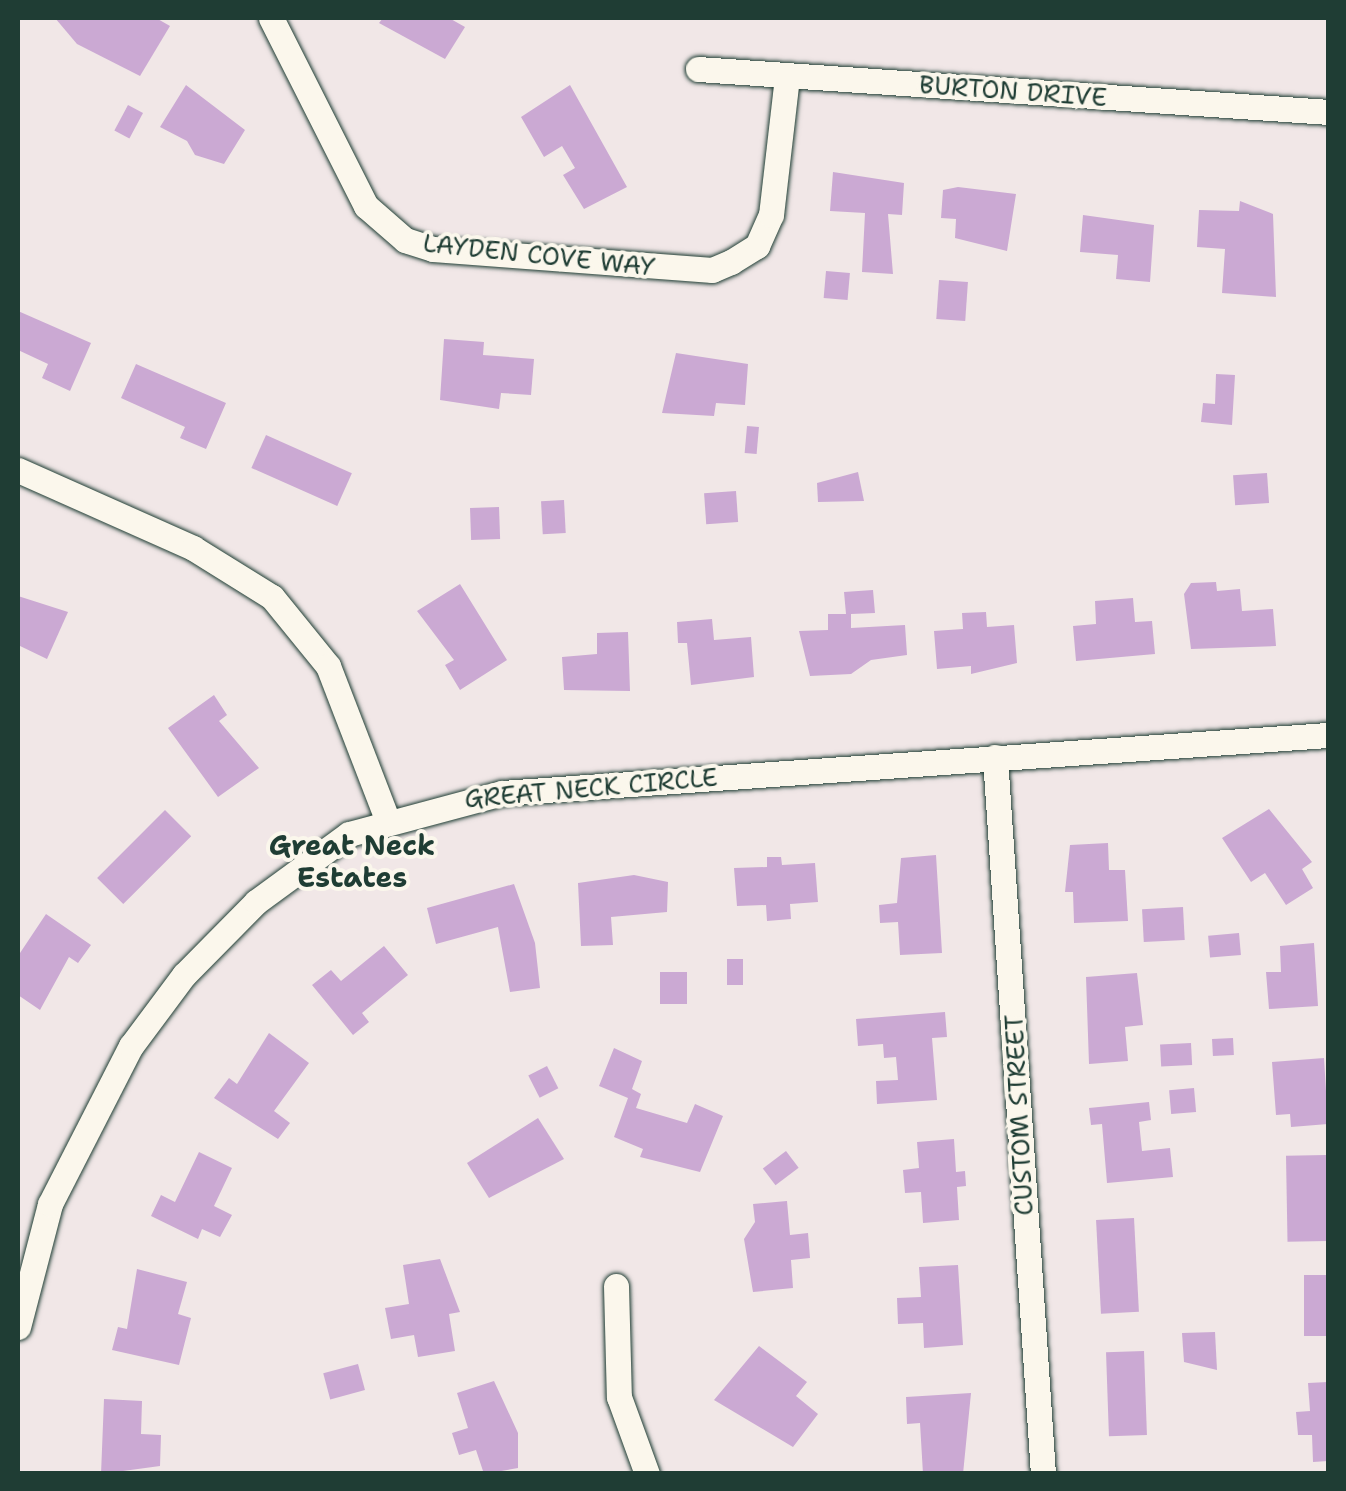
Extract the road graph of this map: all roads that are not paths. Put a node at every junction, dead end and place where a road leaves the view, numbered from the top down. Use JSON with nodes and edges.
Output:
{"nodes":[{"id":1,"x":271,"y":18,"type":"edge"},
{"id":2,"x":698,"y":69,"type":"dead end"},
{"id":3,"x":786,"y":76,"type":"junction"},
{"id":4,"x":1328,"y":112,"type":"edge"},
{"id":5,"x":18,"y":470,"type":"edge"},
{"id":6,"x":1328,"y":735,"type":"edge"},
{"id":7,"x":996,"y":757,"type":"junction"},
{"id":8,"x":387,"y":819,"type":"junction"},
{"id":9,"x":24,"y":1259,"type":"edge"},
{"id":10,"x":616,"y":1286,"type":"dead end"},
{"id":11,"x":18,"y":1327,"type":"edge"},
{"id":12,"x":647,"y":1474,"type":"edge"},
{"id":13,"x":1043,"y":1474,"type":"edge"}],
"edges":[{"from":1,"to":3,"type":"street","name":"LAYDEN COVE WAY"},
{"from":2,"to":3,"type":"street","name":"BURTON DRIVE"},
{"from":3,"to":4,"type":"street","name":"BURTON DRIVE"},
{"from":5,"to":8,"type":"street"},
{"from":6,"to":7,"type":"street","name":"GREAT NECK CIRCLE"},
{"from":7,"to":8,"type":"street","name":"GREAT NECK CIRCLE"},
{"from":7,"to":13,"type":"street","name":"CUSTOM STREET"},
{"from":8,"to":9,"type":"street","name":"GREAT NECK CIRCLE"},
{"from":9,"to":11,"type":"street","name":"GREAT NECK CIRCLE"},
{"from":10,"to":12,"type":"street"}]}
